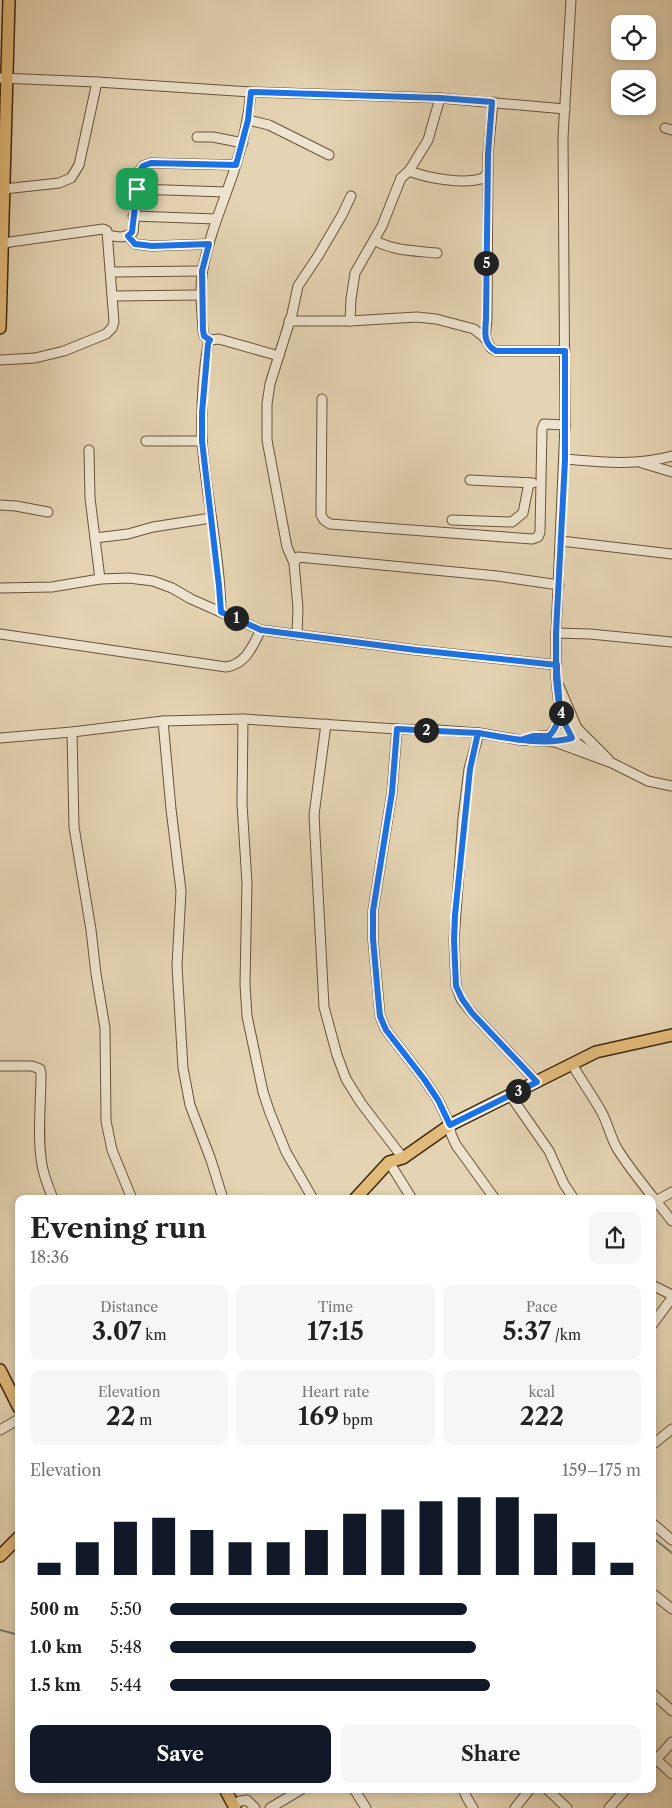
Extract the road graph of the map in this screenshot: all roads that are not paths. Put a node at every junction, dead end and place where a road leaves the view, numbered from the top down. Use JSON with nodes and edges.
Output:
{"nodes":[{"id":1,"x":10,"y":0,"type":"edge"},
{"id":2,"x":571,"y":0,"type":"edge"},
{"id":3,"x":3,"y":78,"type":"edge"},
{"id":4,"x":97,"y":82,"type":"junction"},
{"id":5,"x":251,"y":92,"type":"junction"},
{"id":6,"x":440,"y":98,"type":"junction"},
{"id":7,"x":492,"y":102,"type":"junction"},
{"id":8,"x":565,"y":109,"type":"junction"},
{"id":9,"x":248,"y":120,"type":"junction"},
{"id":10,"x":197,"y":138,"type":"dead end"},
{"id":11,"x":243,"y":143,"type":"junction"},
{"id":12,"x":329,"y":155,"type":"dead end"},
{"id":13,"x":2,"y":161,"type":"edge"},
{"id":14,"x":236,"y":165,"type":"junction"},
{"id":15,"x":409,"y":171,"type":"junction"},
{"id":16,"x":488,"y":173,"type":"junction"},
{"id":17,"x":4,"y":189,"type":"junction"},
{"id":18,"x":137,"y":189,"type":"junction"},
{"id":19,"x":226,"y":192,"type":"junction"},
{"id":20,"x":350,"y":196,"type":"dead end"},
{"id":21,"x":133,"y":216,"type":"junction"},
{"id":22,"x":216,"y":219,"type":"junction"},
{"id":23,"x":1,"y":227,"type":"edge"},
{"id":24,"x":108,"y":235,"type":"junction"},
{"id":25,"x":128,"y":236,"type":"junction"},
{"id":26,"x":374,"y":240,"type":"junction"},
{"id":27,"x":2,"y":243,"type":"junction"},
{"id":28,"x":209,"y":244,"type":"junction"},
{"id":29,"x":437,"y":253,"type":"dead end"},
{"id":30,"x":202,"y":271,"type":"junction"},
{"id":31,"x":111,"y":272,"type":"junction"},
{"id":32,"x":202,"y":295,"type":"junction"},
{"id":33,"x":113,"y":296,"type":"junction"},
{"id":34,"x":0,"y":319,"type":"edge"},
{"id":35,"x":350,"y":320,"type":"junction"},
{"id":36,"x":289,"y":322,"type":"junction"},
{"id":37,"x":0,"y":328,"type":"edge"},
{"id":38,"x":485,"y":338,"type":"junction"},
{"id":39,"x":210,"y":340,"type":"junction"},
{"id":40,"x":565,"y":351,"type":"junction"},
{"id":41,"x":279,"y":356,"type":"junction"},
{"id":42,"x":0,"y":360,"type":"edge"},
{"id":43,"x":322,"y":399,"type":"dead end"},
{"id":44,"x":565,"y":425,"type":"junction"},
{"id":45,"x":146,"y":440,"type":"dead end"},
{"id":46,"x":202,"y":441,"type":"junction"},
{"id":47,"x":88,"y":450,"type":"dead end"},
{"id":48,"x":672,"y":456,"type":"edge"},
{"id":49,"x":565,"y":460,"type":"junction"},
{"id":50,"x":642,"y":463,"type":"junction"},
{"id":51,"x":672,"y":472,"type":"edge"},
{"id":52,"x":470,"y":480,"type":"dead end"},
{"id":53,"x":529,"y":483,"type":"junction"},
{"id":54,"x":541,"y":483,"type":"junction"},
{"id":55,"x":0,"y":505,"type":"edge"},
{"id":56,"x":48,"y":512,"type":"dead end"},
{"id":57,"x":211,"y":518,"type":"junction"},
{"id":58,"x":452,"y":520,"type":"dead end"},
{"id":59,"x":95,"y":538,"type":"junction"},
{"id":60,"x":561,"y":542,"type":"junction"},
{"id":61,"x":672,"y":554,"type":"edge"},
{"id":62,"x":294,"y":563,"type":"junction"},
{"id":63,"x":100,"y":579,"type":"junction"},
{"id":64,"x":559,"y":585,"type":"junction"},
{"id":65,"x":0,"y":588,"type":"edge"},
{"id":66,"x":221,"y":612,"type":"junction"},
{"id":67,"x":261,"y":630,"type":"junction"},
{"id":68,"x":556,"y":633,"type":"junction"},
{"id":69,"x":0,"y":634,"type":"edge"},
{"id":70,"x":298,"y":634,"type":"junction"},
{"id":71,"x":672,"y":642,"type":"edge"},
{"id":72,"x":557,"y":665,"type":"junction"},
{"id":73,"x":556,"y":679,"type":"junction"},
{"id":74,"x":559,"y":706,"type":"junction"},
{"id":75,"x":243,"y":719,"type":"junction"},
{"id":76,"x":163,"y":721,"type":"junction"},
{"id":77,"x":326,"y":724,"type":"junction"},
{"id":78,"x":397,"y":729,"type":"junction"},
{"id":79,"x":72,"y":732,"type":"junction"},
{"id":80,"x":478,"y":733,"type":"junction"},
{"id":81,"x":575,"y":733,"type":"junction"},
{"id":82,"x":0,"y":738,"type":"edge"},
{"id":83,"x":552,"y":739,"type":"junction"},
{"id":84,"x":596,"y":757,"type":"junction"},
{"id":85,"x":612,"y":763,"type":"junction"},
{"id":86,"x":672,"y":786,"type":"edge"},
{"id":87,"x":672,"y":1035,"type":"edge"},
{"id":88,"x":572,"y":1064,"type":"junction"},
{"id":89,"x":0,"y":1066,"type":"edge"},
{"id":90,"x":537,"y":1082,"type":"junction"},
{"id":91,"x":510,"y":1095,"type":"junction"},
{"id":92,"x":450,"y":1125,"type":"junction"},
{"id":93,"x":403,"y":1158,"type":"junction"},
{"id":94,"x":389,"y":1162,"type":"junction"},
{"id":95,"x":672,"y":1192,"type":"edge"},
{"id":96,"x":51,"y":1195,"type":"edge"},
{"id":97,"x":130,"y":1195,"type":"edge"},
{"id":98,"x":222,"y":1195,"type":"edge"},
{"id":99,"x":311,"y":1195,"type":"edge"},
{"id":100,"x":359,"y":1195,"type":"edge"},
{"id":101,"x":410,"y":1195,"type":"edge"},
{"id":102,"x":492,"y":1195,"type":"edge"},
{"id":103,"x":571,"y":1195,"type":"edge"},
{"id":104,"x":651,"y":1195,"type":"edge"},
{"id":105,"x":656,"y":1201,"type":"joint"},
{"id":106,"x":672,"y":1221,"type":"edge"},
{"id":107,"x":656,"y":1287,"type":"edge"},
{"id":108,"x":672,"y":1297,"type":"edge"},
{"id":109,"x":656,"y":1319,"type":"edge"},
{"id":110,"x":1,"y":1374,"type":"edge"},
{"id":111,"x":15,"y":1400,"type":"edge"},
{"id":112,"x":15,"y":1421,"type":"edge"},
{"id":113,"x":0,"y":1430,"type":"edge"},
{"id":114,"x":671,"y":1431,"type":"edge"},
{"id":115,"x":656,"y":1442,"type":"edge"},
{"id":116,"x":656,"y":1526,"type":"edge"},
{"id":117,"x":672,"y":1540,"type":"edge"},
{"id":118,"x":15,"y":1541,"type":"edge"},
{"id":119,"x":0,"y":1556,"type":"edge"},
{"id":120,"x":656,"y":1597,"type":"edge"},
{"id":121,"x":671,"y":1607,"type":"edge"},
{"id":122,"x":656,"y":1697,"type":"edge"},
{"id":123,"x":672,"y":1711,"type":"edge"},
{"id":124,"x":672,"y":1742,"type":"edge"},
{"id":125,"x":656,"y":1761,"type":"edge"},
{"id":126,"x":656,"y":1763,"type":"edge"},
{"id":127,"x":672,"y":1774,"type":"edge"},
{"id":128,"x":227,"y":1793,"type":"edge"},
{"id":129,"x":295,"y":1793,"type":"edge"},
{"id":130,"x":357,"y":1793,"type":"edge"},
{"id":131,"x":465,"y":1793,"type":"edge"},
{"id":132,"x":527,"y":1793,"type":"edge"},
{"id":133,"x":550,"y":1793,"type":"edge"},
{"id":134,"x":622,"y":1793,"type":"edge"},
{"id":135,"x":234,"y":1806,"type":"edge"},
{"id":136,"x":255,"y":1808,"type":"edge"},
{"id":137,"x":270,"y":1808,"type":"edge"},
{"id":138,"x":366,"y":1808,"type":"edge"},
{"id":139,"x":473,"y":1808,"type":"edge"},
{"id":140,"x":515,"y":1808,"type":"edge"},
{"id":141,"x":567,"y":1808,"type":"edge"},
{"id":142,"x":609,"y":1808,"type":"edge"}],
"edges":[{"from":1,"to":3,"type":"main road"},
{"from":2,"to":8,"type":"street"},
{"from":3,"to":4,"type":"street"},
{"from":3,"to":13,"type":"main road"},
{"from":4,"to":5,"type":"street"},
{"from":4,"to":17,"type":"street"},
{"from":5,"to":6,"type":"street"},
{"from":5,"to":9,"type":"street"},
{"from":6,"to":7,"type":"street"},
{"from":6,"to":15,"type":"street"},
{"from":7,"to":8,"type":"street"},
{"from":7,"to":16,"type":"street"},
{"from":8,"to":40,"type":"street"},
{"from":9,"to":11,"type":"street"},
{"from":9,"to":12,"type":"street"},
{"from":10,"to":11,"type":"street"},
{"from":11,"to":14,"type":"street"},
{"from":13,"to":17,"type":"main road"},
{"from":14,"to":18,"type":"street"},
{"from":14,"to":19,"type":"street"},
{"from":15,"to":16,"type":"street"},
{"from":15,"to":26,"type":"street"},
{"from":16,"to":38,"type":"street"},
{"from":17,"to":23,"type":"main road"},
{"from":18,"to":19,"type":"street"},
{"from":18,"to":21,"type":"street"},
{"from":19,"to":22,"type":"street"},
{"from":20,"to":36,"type":"street"},
{"from":21,"to":22,"type":"street"},
{"from":21,"to":25,"type":"street"},
{"from":22,"to":28,"type":"street"},
{"from":23,"to":27,"type":"main road"},
{"from":24,"to":25,"type":"street"},
{"from":24,"to":27,"type":"street"},
{"from":24,"to":31,"type":"street"},
{"from":25,"to":28,"type":"street"},
{"from":26,"to":29,"type":"street"},
{"from":26,"to":35,"type":"street"},
{"from":27,"to":34,"type":"main road"},
{"from":28,"to":30,"type":"street"},
{"from":30,"to":31,"type":"street"},
{"from":30,"to":32,"type":"street"},
{"from":31,"to":33,"type":"street"},
{"from":32,"to":33,"type":"street"},
{"from":32,"to":39,"type":"street"},
{"from":33,"to":42,"type":"street"},
{"from":34,"to":37,"type":"main road"},
{"from":35,"to":36,"type":"street"},
{"from":35,"to":38,"type":"street"},
{"from":36,"to":41,"type":"street"},
{"from":38,"to":40,"type":"street"},
{"from":39,"to":41,"type":"street"},
{"from":39,"to":46,"type":"street"},
{"from":40,"to":44,"type":"street"},
{"from":41,"to":62,"type":"street"},
{"from":43,"to":54,"type":"street"},
{"from":44,"to":49,"type":"street"},
{"from":44,"to":54,"type":"street"},
{"from":45,"to":46,"type":"street"},
{"from":46,"to":57,"type":"street"},
{"from":47,"to":59,"type":"street"},
{"from":48,"to":50,"type":"street"},
{"from":49,"to":50,"type":"street"},
{"from":49,"to":60,"type":"street"},
{"from":50,"to":51,"type":"street"},
{"from":52,"to":53,"type":"street"},
{"from":53,"to":54,"type":"street"},
{"from":53,"to":58,"type":"street"},
{"from":55,"to":56,"type":"street"},
{"from":57,"to":59,"type":"street"},
{"from":57,"to":66,"type":"street"},
{"from":59,"to":63,"type":"street"},
{"from":60,"to":61,"type":"street"},
{"from":60,"to":64,"type":"street"},
{"from":62,"to":64,"type":"street"},
{"from":62,"to":70,"type":"street"},
{"from":63,"to":65,"type":"street"},
{"from":63,"to":66,"type":"street"},
{"from":64,"to":68,"type":"street"},
{"from":66,"to":67,"type":"street"},
{"from":67,"to":69,"type":"street"},
{"from":67,"to":70,"type":"street"},
{"from":68,"to":71,"type":"street"},
{"from":68,"to":72,"type":"street"},
{"from":70,"to":72,"type":"street"},
{"from":72,"to":73,"type":"street"},
{"from":73,"to":74,"type":"street"},
{"from":73,"to":81,"type":"street"},
{"from":74,"to":81,"type":"street"},
{"from":74,"to":83,"type":"street"},
{"from":75,"to":76,"type":"street"},
{"from":75,"to":77,"type":"street"},
{"from":75,"to":99,"type":"street"},
{"from":76,"to":79,"type":"street"},
{"from":76,"to":98,"type":"street"},
{"from":77,"to":78,"type":"street"},
{"from":77,"to":93,"type":"street"},
{"from":78,"to":80,"type":"street"},
{"from":78,"to":92,"type":"street"},
{"from":79,"to":82,"type":"street"},
{"from":79,"to":97,"type":"street"},
{"from":80,"to":83,"type":"street"},
{"from":80,"to":90,"type":"street"},
{"from":81,"to":83,"type":"street"},
{"from":81,"to":84,"type":"street"},
{"from":81,"to":85,"type":"street"},
{"from":83,"to":84,"type":"street"},
{"from":84,"to":85,"type":"street"},
{"from":85,"to":86,"type":"street"},
{"from":87,"to":88,"type":"main road"},
{"from":88,"to":90,"type":"main road"},
{"from":88,"to":104,"type":"street"},
{"from":89,"to":96,"type":"street"},
{"from":90,"to":91,"type":"main road"},
{"from":91,"to":92,"type":"main road"},
{"from":91,"to":103,"type":"street"},
{"from":92,"to":93,"type":"main road"},
{"from":92,"to":102,"type":"street"},
{"from":93,"to":94,"type":"main road"},
{"from":94,"to":100,"type":"main road"},
{"from":94,"to":101,"type":"street"},
{"from":95,"to":105,"type":"street"},
{"from":105,"to":106,"type":"street"},
{"from":107,"to":108,"type":"street"},
{"from":108,"to":109,"type":"street"},
{"from":110,"to":111,"type":"main road"},
{"from":112,"to":113,"type":"street"},
{"from":114,"to":115,"type":"street"},
{"from":116,"to":117,"type":"street"},
{"from":118,"to":119,"type":"main road"},
{"from":120,"to":121,"type":"street"},
{"from":122,"to":123,"type":"street"},
{"from":124,"to":125,"type":"street"},
{"from":126,"to":127,"type":"street"},
{"from":128,"to":135,"type":"main road"},
{"from":129,"to":137,"type":"street"},
{"from":130,"to":138,"type":"street"},
{"from":131,"to":139,"type":"street"},
{"from":132,"to":140,"type":"street"},
{"from":133,"to":141,"type":"street"},
{"from":134,"to":142,"type":"street"},
{"from":135,"to":136,"type":"street"}]}
